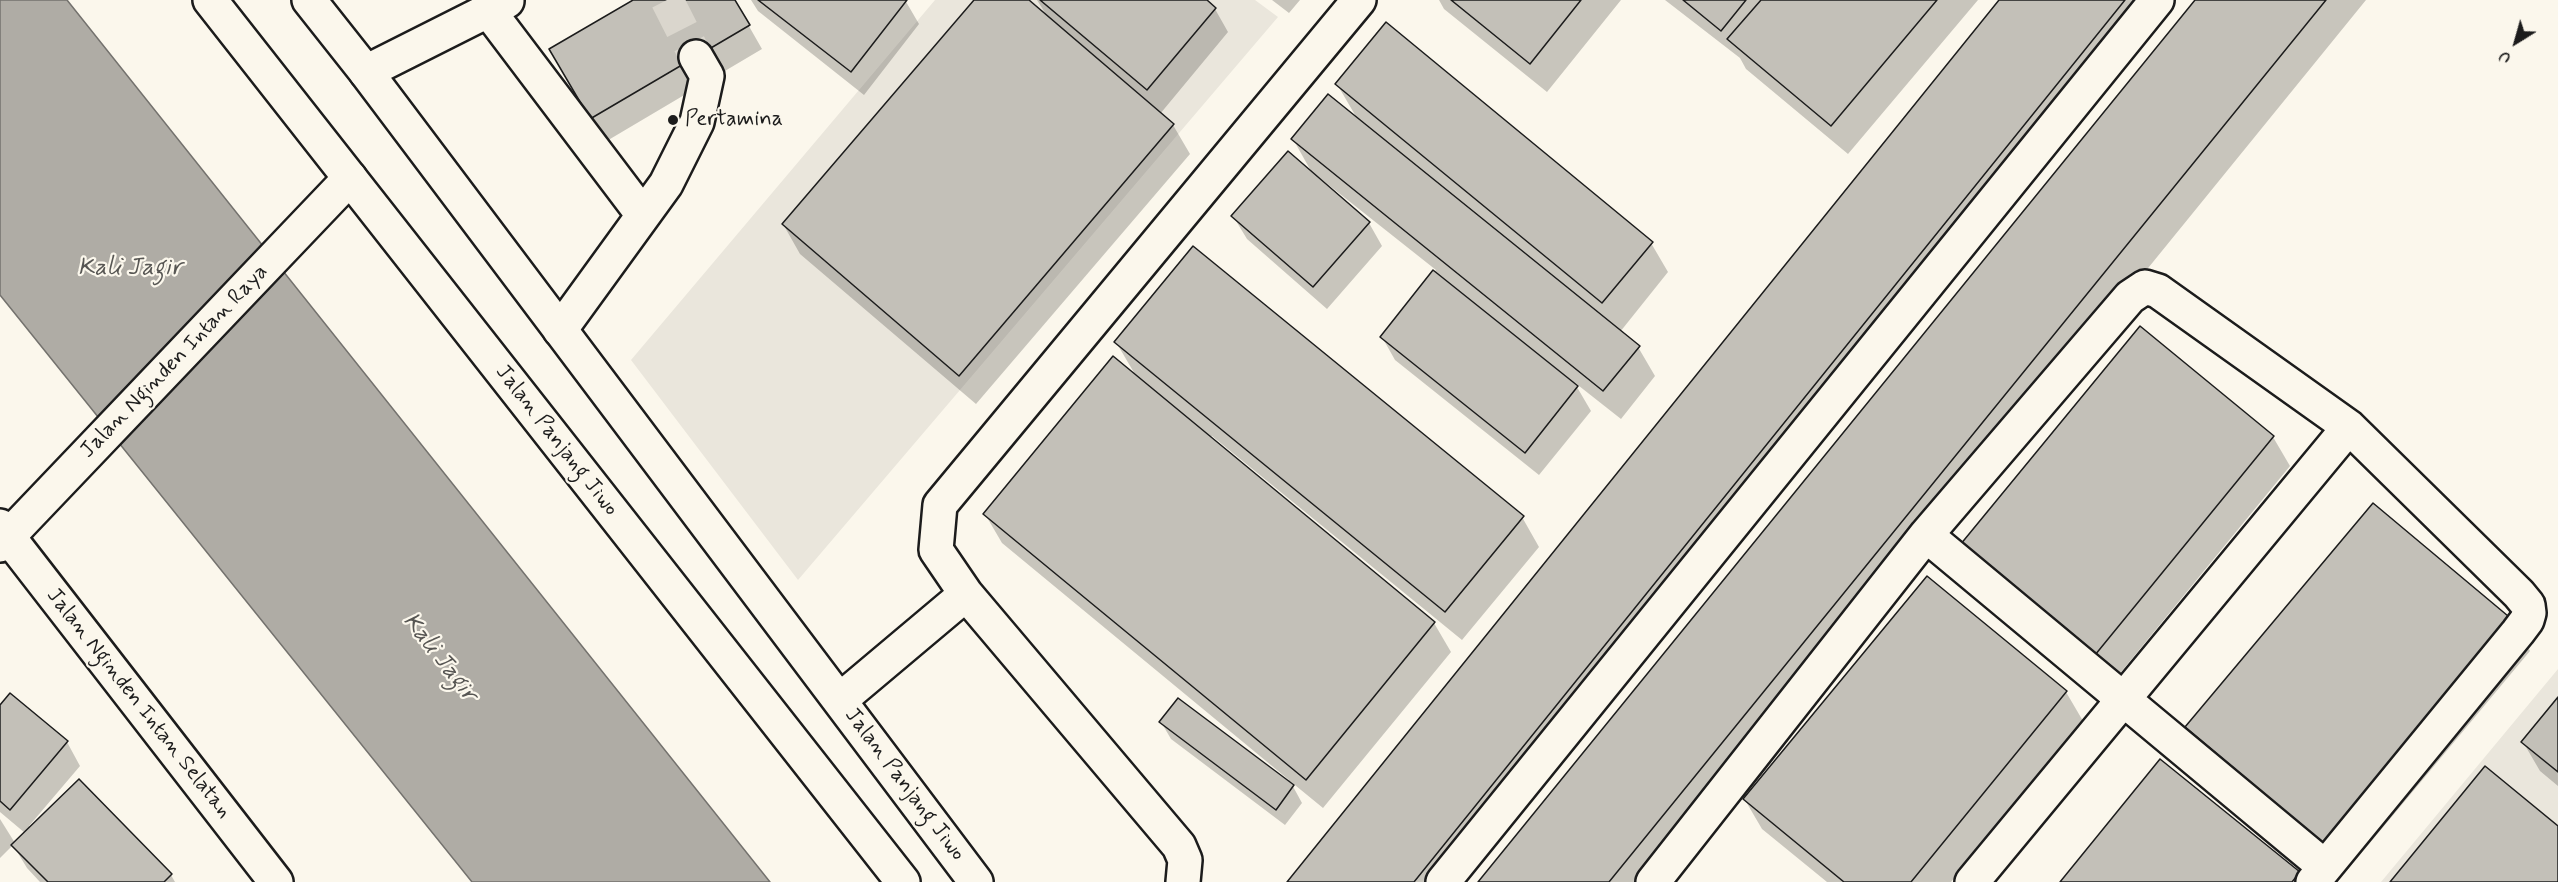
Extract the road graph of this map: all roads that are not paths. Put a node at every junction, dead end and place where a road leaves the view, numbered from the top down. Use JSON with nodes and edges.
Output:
{"nodes":[{"id":1,"x":210,"y":0,"type":"edge"},
{"id":2,"x":309,"y":0,"type":"edge"},
{"id":3,"x":1359,"y":0,"type":"edge"},
{"id":4,"x":2157,"y":0,"type":"edge"},
{"id":5,"x":499,"y":5,"type":"edge"},
{"id":6,"x":696,"y":57,"type":"tunnel mouth"},
{"id":7,"x":366,"y":72,"type":"junction"},
{"id":8,"x":350,"y":178,"type":"junction"},
{"id":9,"x":643,"y":215,"type":"junction"},
{"id":10,"x":560,"y":330,"type":"junction"},
{"id":11,"x":2349,"y":427,"type":"junction"},
{"id":12,"x":1926,"y":535,"type":"junction"},
{"id":13,"x":3,"y":536,"type":"edge"},
{"id":14,"x":966,"y":594,"type":"junction"},
{"id":15,"x":2124,"y":699,"type":"junction"},
{"id":16,"x":840,"y":700,"type":"junction"},
{"id":17,"x":2319,"y":875,"type":"edge"},
{"id":18,"x":260,"y":876,"type":"edge"},
{"id":19,"x":1665,"y":878,"type":"edge"},
{"id":20,"x":903,"y":882,"type":"edge"},
{"id":21,"x":976,"y":882,"type":"edge"},
{"id":22,"x":1183,"y":882,"type":"edge"},
{"id":23,"x":1443,"y":882,"type":"edge"},
{"id":24,"x":1972,"y":882,"type":"edge"}],
"edges":[{"from":1,"to":8,"type":"main road","name":"Jalan Panjang Jiwo"},
{"from":2,"to":7,"type":"main road","name":"Jalan Panjang Jiwo"},
{"from":3,"to":14,"type":"main road"},
{"from":4,"to":23,"type":"main road"},
{"from":5,"to":7,"type":"main road"},
{"from":5,"to":9,"type":"main road"},
{"from":6,"to":9,"type":"main road"},
{"from":7,"to":10,"type":"main road","name":"Jalan Panjang Jiwo"},
{"from":8,"to":13,"type":"main road","name":"Jalan Nginden Intan Raya"},
{"from":8,"to":20,"type":"main road","name":"Jalan Panjang Jiwo"},
{"from":9,"to":10,"type":"main road"},
{"from":10,"to":16,"type":"main road","name":"Jalan Panjang Jiwo"},
{"from":11,"to":12,"type":"main road"},
{"from":11,"to":15,"type":"main road"},
{"from":11,"to":17,"type":"main road"},
{"from":12,"to":15,"type":"main road"},
{"from":12,"to":19,"type":"main road"},
{"from":13,"to":18,"type":"main road","name":"Jalan Nginden Intan Selatan"},
{"from":14,"to":16,"type":"main road"},
{"from":14,"to":22,"type":"main road"},
{"from":15,"to":17,"type":"main road"},
{"from":15,"to":24,"type":"main road"},
{"from":16,"to":21,"type":"main road","name":"Jalan Panjang Jiwo"}]}
